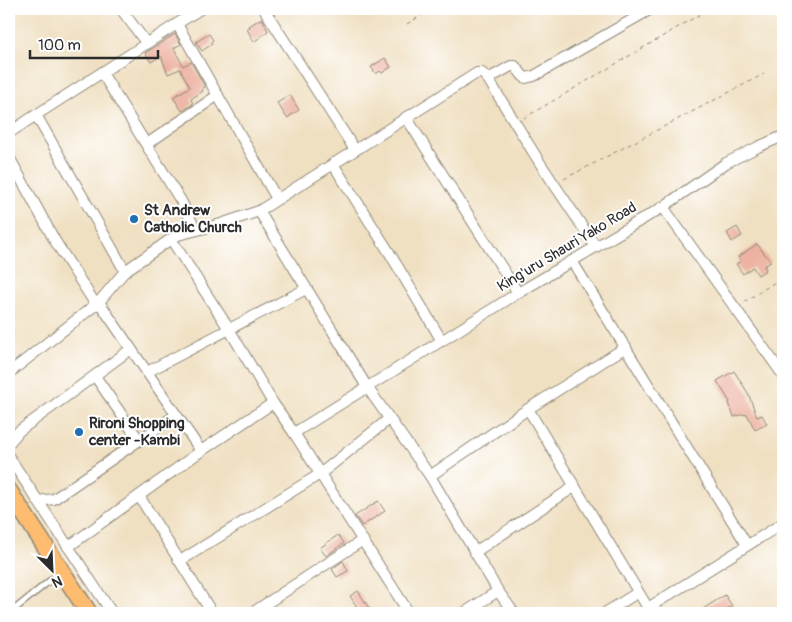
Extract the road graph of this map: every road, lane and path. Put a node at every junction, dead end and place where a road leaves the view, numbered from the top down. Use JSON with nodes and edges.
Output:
{"nodes":[{"id":1,"x":121,"y":9,"type":"edge"},
{"id":2,"x":200,"y":9,"type":"edge"},
{"id":3,"x":264,"y":9,"type":"edge"},
{"id":4,"x":432,"y":9,"type":"edge"},
{"id":5,"x":651,"y":9,"type":"edge"},
{"id":6,"x":709,"y":9,"type":"edge"},
{"id":7,"x":177,"y":24,"type":"junction"},
{"id":8,"x":407,"y":24,"type":"dead end"},
{"id":9,"x":147,"y":44,"type":"junction"},
{"id":10,"x":102,"y":73,"type":"junction"},
{"id":11,"x":764,"y":74,"type":"dead end"},
{"id":12,"x":488,"y":79,"type":"junction"},
{"id":13,"x":218,"y":95,"type":"junction"},
{"id":14,"x":36,"y":115,"type":"junction"},
{"id":15,"x":406,"y":117,"type":"junction"},
{"id":16,"x":516,"y":123,"type":"junction"},
{"id":17,"x":9,"y":133,"type":"edge"},
{"id":18,"x":783,"y":136,"type":"edge"},
{"id":19,"x":147,"y":144,"type":"junction"},
{"id":20,"x":355,"y":150,"type":"junction"},
{"id":21,"x":9,"y":156,"type":"edge"},
{"id":22,"x":333,"y":164,"type":"junction"},
{"id":23,"x":554,"y":184,"type":"junction"},
{"id":24,"x":277,"y":200,"type":"junction"},
{"id":25,"x":663,"y":207,"type":"junction"},
{"id":26,"x":259,"y":211,"type":"junction"},
{"id":27,"x":196,"y":230,"type":"junction"},
{"id":28,"x":171,"y":239,"type":"junction"},
{"id":29,"x":596,"y":248,"type":"junction"},
{"id":30,"x":572,"y":261,"type":"junction"},
{"id":31,"x":124,"y":271,"type":"junction"},
{"id":32,"x":783,"y":277,"type":"edge"},
{"id":33,"x":306,"y":289,"type":"junction"},
{"id":34,"x":518,"y":293,"type":"junction"},
{"id":35,"x":97,"y":304,"type":"junction"},
{"id":36,"x":735,"y":308,"type":"junction"},
{"id":37,"x":229,"y":329,"type":"junction"},
{"id":38,"x":442,"y":341,"type":"junction"},
{"id":39,"x":626,"y":346,"type":"junction"},
{"id":40,"x":131,"y":349,"type":"junction"},
{"id":41,"x":147,"y":372,"type":"junction"},
{"id":42,"x":9,"y":373,"type":"edge"},
{"id":43,"x":783,"y":375,"type":"edge"},
{"id":44,"x":95,"y":376,"type":"junction"},
{"id":45,"x":367,"y":387,"type":"junction"},
{"id":46,"x":272,"y":404,"type":"junction"},
{"id":47,"x":528,"y":409,"type":"junction"},
{"id":48,"x":176,"y":415,"type":"junction"},
{"id":49,"x":389,"y":419,"type":"junction"},
{"id":50,"x":294,"y":433,"type":"junction"},
{"id":51,"x":139,"y":440,"type":"junction"},
{"id":52,"x":9,"y":443,"type":"edge"},
{"id":53,"x":201,"y":451,"type":"junction"},
{"id":54,"x":9,"y":457,"type":"edge"},
{"id":55,"x":320,"y":474,"type":"junction"},
{"id":56,"x":430,"y":476,"type":"junction"},
{"id":57,"x":574,"y":487,"type":"junction"},
{"id":58,"x":9,"y":491,"type":"edge"},
{"id":59,"x":139,"y":496,"type":"junction"},
{"id":60,"x":38,"y":501,"type":"junction"},
{"id":61,"x":9,"y":511,"type":"edge"},
{"id":62,"x":783,"y":523,"type":"edge"},
{"id":63,"x":363,"y":540,"type":"junction"},
{"id":64,"x":747,"y":545,"type":"junction"},
{"id":65,"x":68,"y":546,"type":"junction"},
{"id":66,"x":475,"y":552,"type":"junction"},
{"id":67,"x":180,"y":561,"type":"junction"},
{"id":68,"x":53,"y":578,"type":"junction"},
{"id":69,"x":498,"y":591,"type":"junction"},
{"id":70,"x":637,"y":592,"type":"junction"},
{"id":71,"x":649,"y":611,"type":"edge"},
{"id":72,"x":405,"y":612,"type":"edge"},
{"id":73,"x":10,"y":613,"type":"edge"},
{"id":74,"x":76,"y":613,"type":"edge"},
{"id":75,"x":89,"y":613,"type":"edge"},
{"id":76,"x":112,"y":613,"type":"edge"},
{"id":77,"x":212,"y":613,"type":"edge"},
{"id":78,"x":252,"y":613,"type":"edge"},
{"id":79,"x":464,"y":613,"type":"edge"},
{"id":80,"x":514,"y":613,"type":"edge"},
{"id":81,"x":605,"y":613,"type":"edge"}],
"edges":[{"from":1,"to":9,"type":"street"},
{"from":2,"to":7,"type":"street"},
{"from":3,"to":20,"type":"street"},
{"from":4,"to":8,"type":"path"},
{"from":5,"to":12,"type":"street"},
{"from":6,"to":16,"type":"path"},
{"from":7,"to":9,"type":"street"},
{"from":7,"to":13,"type":"street"},
{"from":9,"to":10,"type":"street"},
{"from":10,"to":14,"type":"street"},
{"from":10,"to":19,"type":"street"},
{"from":11,"to":23,"type":"path"},
{"from":12,"to":15,"type":"street"},
{"from":12,"to":16,"type":"street"},
{"from":13,"to":19,"type":"street"},
{"from":13,"to":24,"type":"street"},
{"from":14,"to":17,"type":"street"},
{"from":14,"to":31,"type":"street"},
{"from":15,"to":20,"type":"street"},
{"from":15,"to":34,"type":"street"},
{"from":16,"to":23,"type":"street"},
{"from":18,"to":25,"type":"street","name":"King'uru Shauri Yako Road"},
{"from":19,"to":27,"type":"street"},
{"from":20,"to":22,"type":"street"},
{"from":21,"to":35,"type":"street"},
{"from":22,"to":24,"type":"street"},
{"from":22,"to":38,"type":"street"},
{"from":23,"to":29,"type":"street"},
{"from":24,"to":26,"type":"street"},
{"from":25,"to":29,"type":"street","name":"King'uru Shauri Yako Road"},
{"from":25,"to":36,"type":"street"},
{"from":26,"to":27,"type":"street"},
{"from":26,"to":33,"type":"street"},
{"from":27,"to":28,"type":"street"},
{"from":28,"to":31,"type":"street"},
{"from":28,"to":37,"type":"street"},
{"from":29,"to":30,"type":"street","name":"King'uru Shauri Yako Road"},
{"from":30,"to":34,"type":"street","name":"King'uru Shauri Yako Road"},
{"from":30,"to":39,"type":"street"},
{"from":31,"to":35,"type":"street"},
{"from":32,"to":36,"type":"path"},
{"from":33,"to":37,"type":"street"},
{"from":33,"to":45,"type":"street"},
{"from":34,"to":38,"type":"street","name":"King'uru Shauri Yako Road"},
{"from":35,"to":40,"type":"street"},
{"from":35,"to":42,"type":"street"},
{"from":36,"to":43,"type":"street"},
{"from":37,"to":41,"type":"street"},
{"from":37,"to":46,"type":"street"},
{"from":38,"to":45,"type":"street","name":"King'uru Shauri Yako Road"},
{"from":39,"to":47,"type":"street"},
{"from":39,"to":64,"type":"street"},
{"from":40,"to":41,"type":"street"},
{"from":40,"to":44,"type":"street"},
{"from":41,"to":48,"type":"street"},
{"from":44,"to":51,"type":"street"},
{"from":44,"to":52,"type":"street"},
{"from":45,"to":49,"type":"street"},
{"from":45,"to":50,"type":"street","name":"King'uru Shauri Yako Road"},
{"from":46,"to":50,"type":"street"},
{"from":46,"to":53,"type":"street"},
{"from":47,"to":56,"type":"street"},
{"from":47,"to":57,"type":"street"},
{"from":48,"to":51,"type":"street"},
{"from":48,"to":53,"type":"street"},
{"from":49,"to":55,"type":"street"},
{"from":49,"to":56,"type":"street"},
{"from":50,"to":55,"type":"street"},
{"from":51,"to":60,"type":"street"},
{"from":53,"to":59,"type":"street"},
{"from":54,"to":60,"type":"street"},
{"from":55,"to":63,"type":"street"},
{"from":55,"to":67,"type":"street"},
{"from":56,"to":66,"type":"street"},
{"from":57,"to":66,"type":"street"},
{"from":57,"to":70,"type":"street"},
{"from":58,"to":75,"type":"highway"},
{"from":59,"to":65,"type":"street"},
{"from":59,"to":67,"type":"street"},
{"from":60,"to":65,"type":"street"},
{"from":61,"to":68,"type":"highway"},
{"from":62,"to":64,"type":"street"},
{"from":63,"to":72,"type":"street"},
{"from":63,"to":78,"type":"street"},
{"from":64,"to":71,"type":"street"},
{"from":65,"to":76,"type":"street"},
{"from":66,"to":69,"type":"street"},
{"from":67,"to":77,"type":"street"},
{"from":68,"to":73,"type":"lane"},
{"from":68,"to":74,"type":"highway"},
{"from":69,"to":79,"type":"street"},
{"from":69,"to":80,"type":"street"},
{"from":70,"to":71,"type":"street"},
{"from":70,"to":81,"type":"street"}]}
